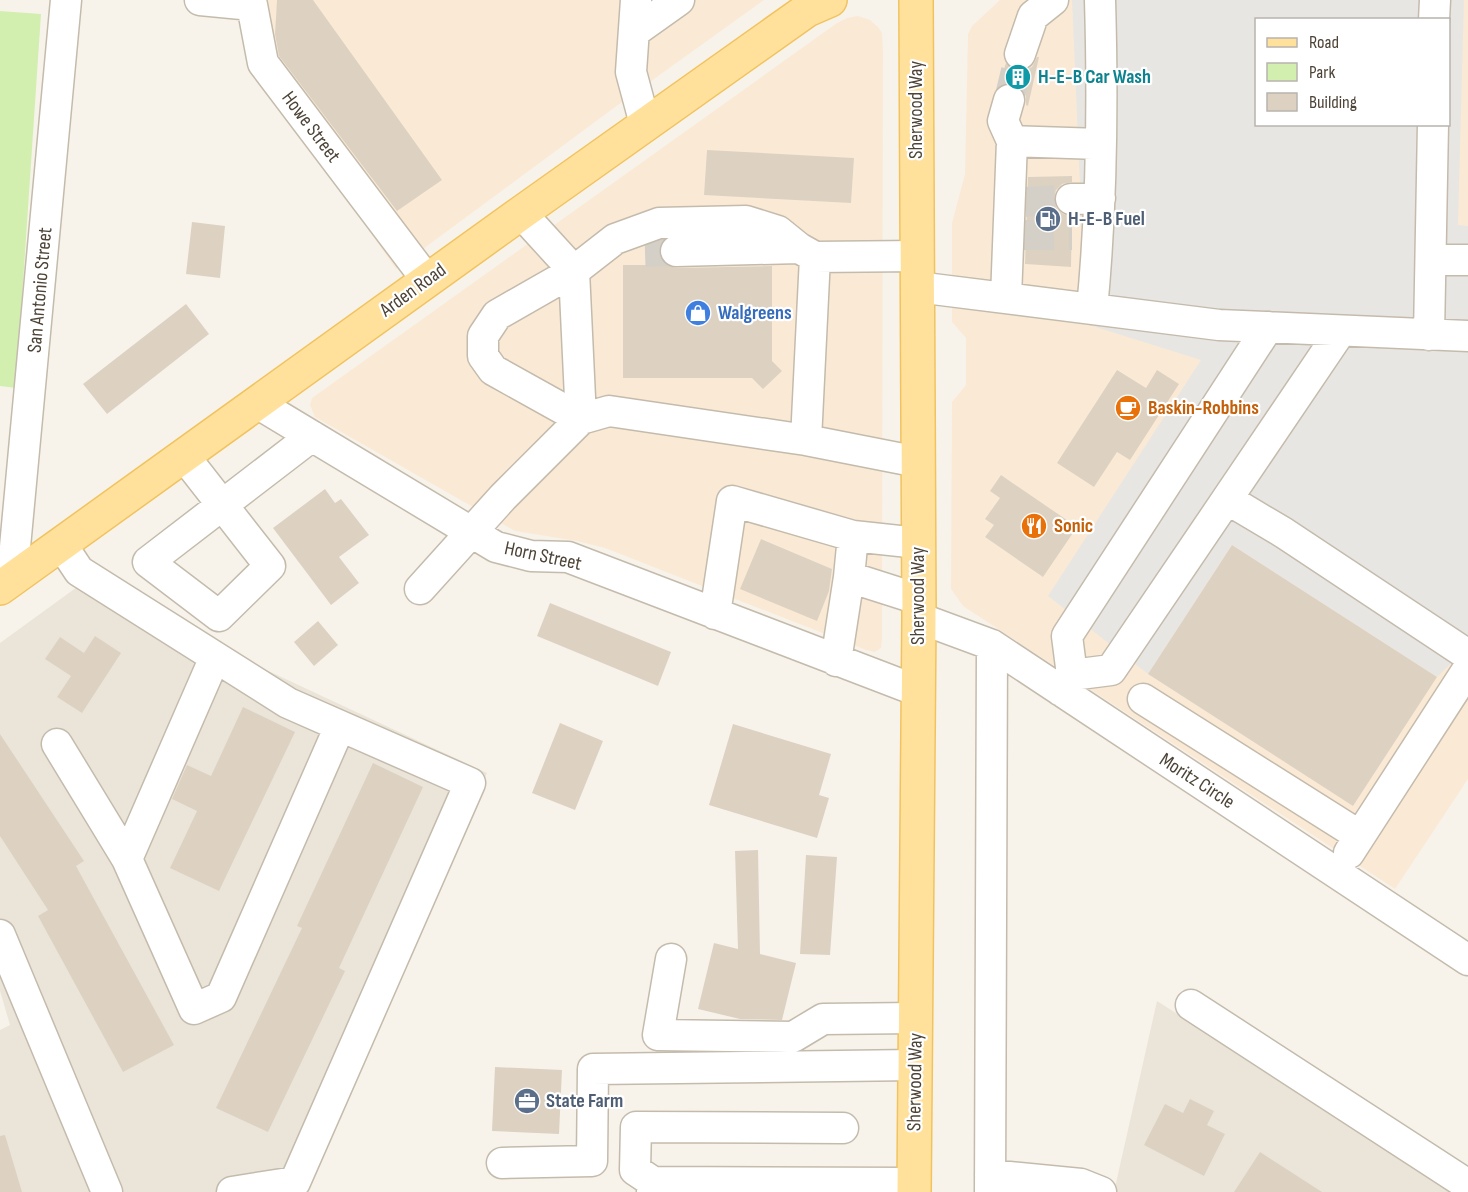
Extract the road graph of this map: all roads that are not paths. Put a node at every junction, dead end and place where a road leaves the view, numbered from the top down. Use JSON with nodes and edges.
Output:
{"nodes":[{"id":1,"x":66,"y":0,"type":"edge"},
{"id":2,"x":200,"y":0,"type":"edge"},
{"id":3,"x":636,"y":0,"type":"edge"},
{"id":4,"x":679,"y":0,"type":"edge"},
{"id":5,"x":830,"y":0,"type":"edge"},
{"id":6,"x":916,"y":0,"type":"edge"},
{"id":7,"x":1053,"y":0,"type":"edge"},
{"id":8,"x":1100,"y":0,"type":"edge"},
{"id":9,"x":1435,"y":0,"type":"edge"},
{"id":10,"x":252,"y":2,"type":"edge"},
{"id":11,"x":1434,"y":18,"type":"edge"},
{"id":12,"x":633,"y":32,"type":"junction"},
{"id":13,"x":1020,"y":54,"type":"tunnel mouth"},
{"id":14,"x":1008,"y":100,"type":"tunnel mouth"},
{"id":15,"x":645,"y":124,"type":"junction"},
{"id":16,"x":1433,"y":126,"type":"edge"},
{"id":17,"x":1012,"y":141,"type":"junction"},
{"id":18,"x":1100,"y":144,"type":"junction"},
{"id":19,"x":521,"y":213,"type":"junction"},
{"id":20,"x":600,"y":251,"type":"junction"},
{"id":21,"x":676,"y":251,"type":"tunnel mouth"},
{"id":22,"x":645,"y":252,"type":"tunnel mouth"},
{"id":23,"x":807,"y":253,"type":"junction"},
{"id":24,"x":1431,"y":260,"type":"junction"},
{"id":25,"x":1468,"y":260,"type":"edge"},
{"id":26,"x":574,"y":271,"type":"junction"},
{"id":27,"x":917,"y":271,"type":"junction"},
{"id":28,"x":426,"y":280,"type":"junction"},
{"id":29,"x":1006,"y":298,"type":"junction"},
{"id":30,"x":1092,"y":309,"type":"junction"},
{"id":31,"x":1268,"y":327,"type":"junction"},
{"id":32,"x":1340,"y":332,"type":"junction"},
{"id":33,"x":1430,"y":335,"type":"junction"},
{"id":34,"x":1468,"y":336,"type":"edge"},
{"id":35,"x":257,"y":403,"type":"junction"},
{"id":36,"x":580,"y":419,"type":"junction"},
{"id":37,"x":312,"y":436,"type":"junction"},
{"id":38,"x":806,"y":440,"type":"junction"},
{"id":39,"x":184,"y":456,"type":"junction"},
{"id":40,"x":12,"y":459,"type":"edge"},
{"id":41,"x":918,"y":462,"type":"junction"},
{"id":42,"x":1227,"y":499,"type":"junction"},
{"id":43,"x":472,"y":533,"type":"junction"},
{"id":44,"x":853,"y":536,"type":"junction"},
{"id":45,"x":918,"y":543,"type":"junction"},
{"id":46,"x":61,"y":544,"type":"junction"},
{"id":47,"x":849,"y":577,"type":"junction"},
{"id":48,"x":6,"y":584,"type":"edge"},
{"id":49,"x":420,"y":589,"type":"dead end"},
{"id":50,"x":918,"y":608,"type":"junction"},
{"id":51,"x":715,"y":614,"type":"junction"},
{"id":52,"x":992,"y":645,"type":"junction"},
{"id":53,"x":1468,"y":655,"type":"edge"},
{"id":54,"x":215,"y":657,"type":"junction"},
{"id":55,"x":836,"y":661,"type":"junction"},
{"id":56,"x":1468,"y":669,"type":"edge"},
{"id":57,"x":1067,"y":683,"type":"junction"},
{"id":58,"x":918,"y":691,"type":"junction"},
{"id":59,"x":1143,"y":699,"type":"dead end"},
{"id":60,"x":340,"y":726,"type":"junction"},
{"id":61,"x":57,"y":744,"type":"dead end"},
{"id":62,"x":1360,"y":836,"type":"junction"},
{"id":63,"x":127,"y":859,"type":"junction"},
{"id":64,"x":1336,"y":873,"type":"junction"},
{"id":65,"x":0,"y":935,"type":"edge"},
{"id":66,"x":671,"y":959,"type":"dead end"},
{"id":67,"x":1468,"y":960,"type":"edge"},
{"id":68,"x":1191,"y":1005,"type":"dead end"},
{"id":69,"x":916,"y":1018,"type":"junction"},
{"id":70,"x":915,"y":1065,"type":"junction"},
{"id":71,"x":843,"y":1128,"type":"dead end"},
{"id":72,"x":502,"y":1162,"type":"dead end"},
{"id":73,"x":990,"y":1184,"type":"edge"},
{"id":74,"x":1468,"y":1185,"type":"edge"},
{"id":75,"x":652,"y":1187,"type":"edge"},
{"id":76,"x":717,"y":1187,"type":"edge"},
{"id":77,"x":914,"y":1188,"type":"edge"},
{"id":78,"x":107,"y":1192,"type":"edge"},
{"id":79,"x":232,"y":1192,"type":"edge"},
{"id":80,"x":1101,"y":1192,"type":"edge"}],
"edges":[{"from":1,"to":40,"type":"street","name":"San Antonio Street"},
{"from":2,"to":10,"type":"street","name":"Howe Street"},
{"from":3,"to":12,"type":"street"},
{"from":4,"to":12,"type":"street"},
{"from":5,"to":15,"type":"main road","name":"Arden Road"},
{"from":6,"to":27,"type":"main road","name":"Sherwood Way"},
{"from":7,"to":13,"type":"street"},
{"from":8,"to":18,"type":"street"},
{"from":9,"to":11,"type":"street"},
{"from":10,"to":28,"type":"street","name":"Howe Street"},
{"from":12,"to":15,"type":"street"},
{"from":14,"to":17,"type":"street"},
{"from":15,"to":19,"type":"main road","name":"Arden Road"},
{"from":16,"to":24,"type":"street"},
{"from":17,"to":18,"type":"street"},
{"from":17,"to":29,"type":"street"},
{"from":18,"to":30,"type":"street"},
{"from":19,"to":26,"type":"street"},
{"from":19,"to":28,"type":"main road","name":"Arden Road"},
{"from":20,"to":22,"type":"street"},
{"from":20,"to":23,"type":"street"},
{"from":20,"to":26,"type":"street"},
{"from":21,"to":23,"type":"street"},
{"from":23,"to":27,"type":"street"},
{"from":23,"to":38,"type":"street"},
{"from":24,"to":25,"type":"street"},
{"from":24,"to":33,"type":"street"},
{"from":26,"to":36,"type":"street"},
{"from":26,"to":36,"type":"street"},
{"from":27,"to":29,"type":"street"},
{"from":27,"to":41,"type":"main road","name":"Sherwood Way"},
{"from":28,"to":35,"type":"main road","name":"Arden Road"},
{"from":29,"to":30,"type":"street"},
{"from":30,"to":31,"type":"street"},
{"from":31,"to":32,"type":"street"},
{"from":31,"to":57,"type":"street"},
{"from":32,"to":33,"type":"street"},
{"from":32,"to":42,"type":"street"},
{"from":33,"to":34,"type":"street"},
{"from":35,"to":37,"type":"street","name":"Horn Street"},
{"from":35,"to":39,"type":"main road","name":"Arden Road"},
{"from":36,"to":38,"type":"street"},
{"from":36,"to":43,"type":"street"},
{"from":37,"to":39,"type":"street"},
{"from":37,"to":43,"type":"street","name":"Horn Street"},
{"from":38,"to":41,"type":"street"},
{"from":39,"to":46,"type":"main road","name":"Arden Road"},
{"from":40,"to":48,"type":"street","name":"San Antonio Street"},
{"from":41,"to":45,"type":"main road","name":"Sherwood Way"},
{"from":42,"to":53,"type":"street"},
{"from":42,"to":57,"type":"street"},
{"from":43,"to":49,"type":"street"},
{"from":43,"to":51,"type":"street","name":"Horn Street"},
{"from":44,"to":45,"type":"street"},
{"from":44,"to":47,"type":"street"},
{"from":44,"to":51,"type":"street"},
{"from":45,"to":50,"type":"main road","name":"Sherwood Way"},
{"from":46,"to":48,"type":"main road","name":"Arden Road"},
{"from":46,"to":54,"type":"street"},
{"from":47,"to":50,"type":"street","name":"Moritz Circle"},
{"from":47,"to":55,"type":"street"},
{"from":50,"to":52,"type":"street","name":"Moritz Circle"},
{"from":50,"to":58,"type":"main road","name":"Sherwood Way"},
{"from":51,"to":55,"type":"street","name":"Horn Street"},
{"from":52,"to":57,"type":"street","name":"Moritz Circle"},
{"from":52,"to":73,"type":"street"},
{"from":54,"to":60,"type":"street"},
{"from":54,"to":63,"type":"street"},
{"from":55,"to":58,"type":"street","name":"Horn Street"},
{"from":56,"to":62,"type":"street"},
{"from":57,"to":64,"type":"street","name":"Moritz Circle"},
{"from":58,"to":69,"type":"main road","name":"Sherwood Way"},
{"from":59,"to":62,"type":"street"},
{"from":60,"to":63,"type":"street"},
{"from":60,"to":79,"type":"street"},
{"from":61,"to":63,"type":"street"},
{"from":62,"to":64,"type":"street"},
{"from":64,"to":67,"type":"street","name":"Moritz Circle"},
{"from":65,"to":78,"type":"street"},
{"from":66,"to":69,"type":"street"},
{"from":68,"to":74,"type":"street"},
{"from":69,"to":70,"type":"main road","name":"Sherwood Way"},
{"from":70,"to":72,"type":"street"},
{"from":70,"to":77,"type":"main road","name":"Sherwood Way"},
{"from":71,"to":75,"type":"street"},
{"from":73,"to":80,"type":"street"},
{"from":75,"to":76,"type":"street"},
{"from":76,"to":77,"type":"street"}]}
